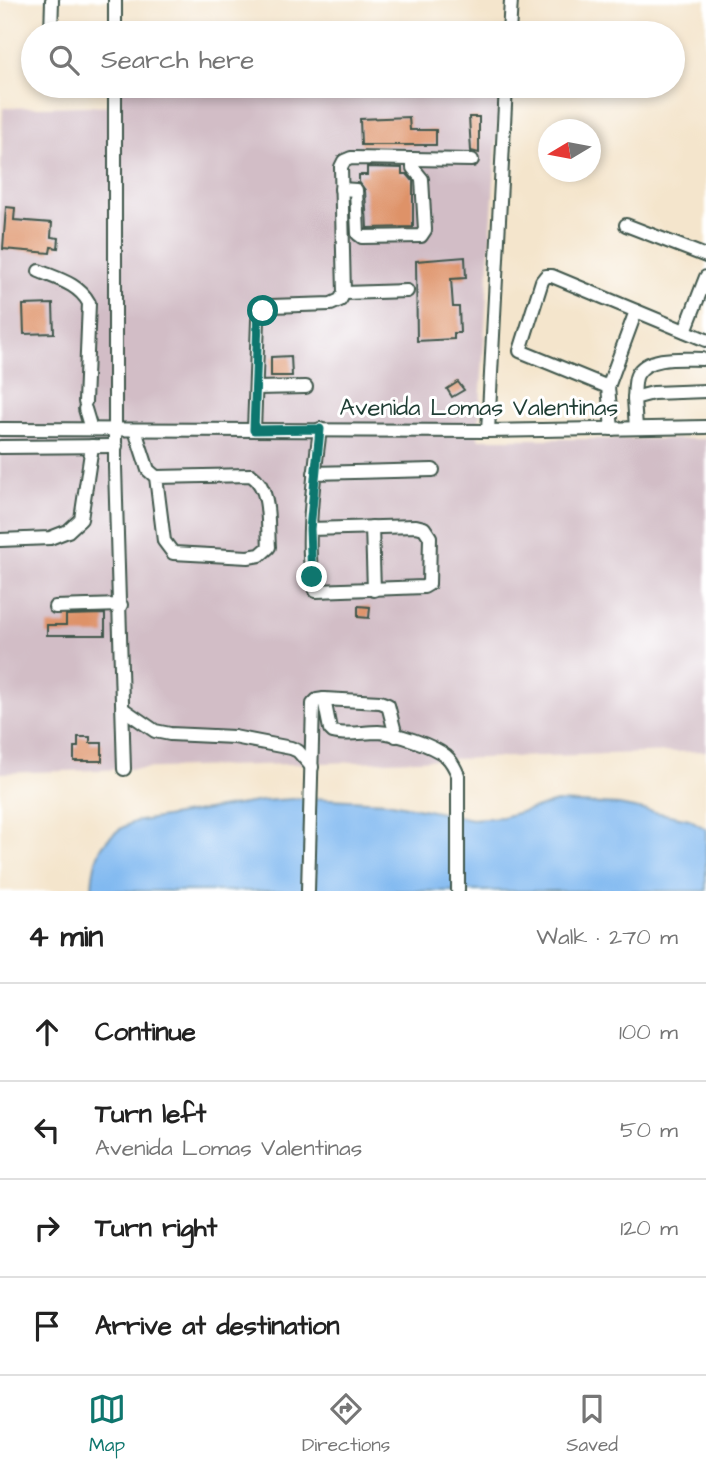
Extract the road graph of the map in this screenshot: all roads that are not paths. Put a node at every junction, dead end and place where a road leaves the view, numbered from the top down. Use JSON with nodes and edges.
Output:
{"nodes":[{"id":1,"x":52,"y":0,"type":"edge"},
{"id":2,"x":115,"y":0,"type":"edge"},
{"id":3,"x":511,"y":0,"type":"edge"},
{"id":4,"x":51,"y":21,"type":"edge"},
{"id":5,"x":115,"y":21,"type":"edge"},
{"id":6,"x":510,"y":21,"type":"edge"},
{"id":7,"x":115,"y":98,"type":"edge"},
{"id":8,"x":505,"y":98,"type":"edge"},
{"id":9,"x":413,"y":159,"type":"junction"},
{"id":10,"x":472,"y":160,"type":"dead end"},
{"id":11,"x":341,"y":189,"type":"junction"},
{"id":12,"x":626,"y":225,"type":"dead end"},
{"id":13,"x":706,"y":256,"type":"edge"},
{"id":14,"x":39,"y":271,"type":"dead end"},
{"id":15,"x":706,"y":277,"type":"edge"},
{"id":16,"x":407,"y":290,"type":"dead end"},
{"id":17,"x":344,"y":293,"type":"junction"},
{"id":18,"x":636,"y":311,"type":"junction"},
{"id":19,"x":685,"y":331,"type":"junction"},
{"id":20,"x":706,"y":340,"type":"edge"},
{"id":21,"x":702,"y":359,"type":"dead end"},
{"id":22,"x":306,"y":387,"type":"dead end"},
{"id":23,"x":608,"y":387,"type":"junction"},
{"id":24,"x":256,"y":388,"type":"junction"},
{"id":25,"x":706,"y":391,"type":"edge"},
{"id":26,"x":634,"y":397,"type":"junction"},
{"id":27,"x":706,"y":427,"type":"edge"},
{"id":28,"x":117,"y":428,"type":"junction"},
{"id":29,"x":636,"y":428,"type":"junction"},
{"id":30,"x":0,"y":429,"type":"edge"},
{"id":31,"x":91,"y":429,"type":"junction"},
{"id":32,"x":320,"y":429,"type":"junction"},
{"id":33,"x":612,"y":429,"type":"junction"},
{"id":34,"x":135,"y":430,"type":"junction"},
{"id":35,"x":254,"y":430,"type":"junction"},
{"id":36,"x":488,"y":431,"type":"junction"},
{"id":37,"x":92,"y":446,"type":"junction"},
{"id":38,"x":116,"y":446,"type":"junction"},
{"id":39,"x":0,"y":447,"type":"edge"},
{"id":40,"x":433,"y":470,"type":"dead end"},
{"id":41,"x":314,"y":473,"type":"junction"},
{"id":42,"x":156,"y":477,"type":"junction"},
{"id":43,"x":372,"y":527,"type":"junction"},
{"id":44,"x":310,"y":529,"type":"junction"},
{"id":45,"x":0,"y":540,"type":"edge"},
{"id":46,"x":374,"y":590,"type":"junction"},
{"id":47,"x":121,"y":605,"type":"junction"},
{"id":48,"x":55,"y":607,"type":"dead end"},
{"id":49,"x":324,"y":699,"type":"junction"},
{"id":50,"x":123,"y":709,"type":"junction"},
{"id":51,"x":396,"y":736,"type":"junction"},
{"id":52,"x":312,"y":767,"type":"junction"},
{"id":53,"x":124,"y":769,"type":"dead end"},
{"id":54,"x":308,"y":891,"type":"edge"},
{"id":55,"x":458,"y":891,"type":"edge"}],
"edges":[{"from":1,"to":4,"type":"street"},
{"from":2,"to":5,"type":"street"},
{"from":3,"to":6,"type":"street"},
{"from":7,"to":28,"type":"street"},
{"from":8,"to":36,"type":"street"},
{"from":9,"to":10,"type":"street"},
{"from":9,"to":11,"type":"street"},
{"from":9,"to":11,"type":"street"},
{"from":11,"to":17,"type":"street"},
{"from":12,"to":13,"type":"street"},
{"from":14,"to":31,"type":"street"},
{"from":15,"to":19,"type":"street"},
{"from":16,"to":17,"type":"street"},
{"from":17,"to":24,"type":"street"},
{"from":18,"to":19,"type":"street"},
{"from":18,"to":23,"type":"street"},
{"from":18,"to":23,"type":"street"},
{"from":19,"to":20,"type":"street"},
{"from":21,"to":26,"type":"street"},
{"from":22,"to":24,"type":"street"},
{"from":23,"to":33,"type":"street"},
{"from":24,"to":35,"type":"street"},
{"from":25,"to":26,"type":"street"},
{"from":26,"to":29,"type":"street"},
{"from":27,"to":29,"type":"street","name":"Avenida Lomas Valentinas"},
{"from":28,"to":31,"type":"street","name":"Avenida Lomas Valentinas"},
{"from":28,"to":34,"type":"street","name":"Avenida Lomas Valentinas"},
{"from":28,"to":38,"type":"street"},
{"from":29,"to":33,"type":"street","name":"Avenida Lomas Valentinas"},
{"from":30,"to":31,"type":"street","name":"Avenida Lomas Valentinas"},
{"from":32,"to":35,"type":"street","name":"Avenida Lomas Valentinas"},
{"from":32,"to":36,"type":"street","name":"Avenida Lomas Valentinas"},
{"from":32,"to":41,"type":"street"},
{"from":33,"to":36,"type":"street","name":"Avenida Lomas Valentinas"},
{"from":34,"to":35,"type":"street","name":"Avenida Lomas Valentinas"},
{"from":34,"to":42,"type":"street"},
{"from":37,"to":38,"type":"street"},
{"from":37,"to":39,"type":"street"},
{"from":37,"to":45,"type":"street"},
{"from":38,"to":47,"type":"street"},
{"from":40,"to":41,"type":"street"},
{"from":41,"to":44,"type":"street"},
{"from":42,"to":42,"type":"street"},
{"from":43,"to":44,"type":"street"},
{"from":43,"to":46,"type":"street"},
{"from":43,"to":46,"type":"street"},
{"from":44,"to":46,"type":"street"},
{"from":47,"to":48,"type":"street"},
{"from":47,"to":50,"type":"street"},
{"from":49,"to":51,"type":"street"},
{"from":49,"to":51,"type":"street"},
{"from":49,"to":52,"type":"street"},
{"from":50,"to":52,"type":"street"},
{"from":50,"to":53,"type":"street"},
{"from":51,"to":55,"type":"street"},
{"from":52,"to":54,"type":"street"}]}
